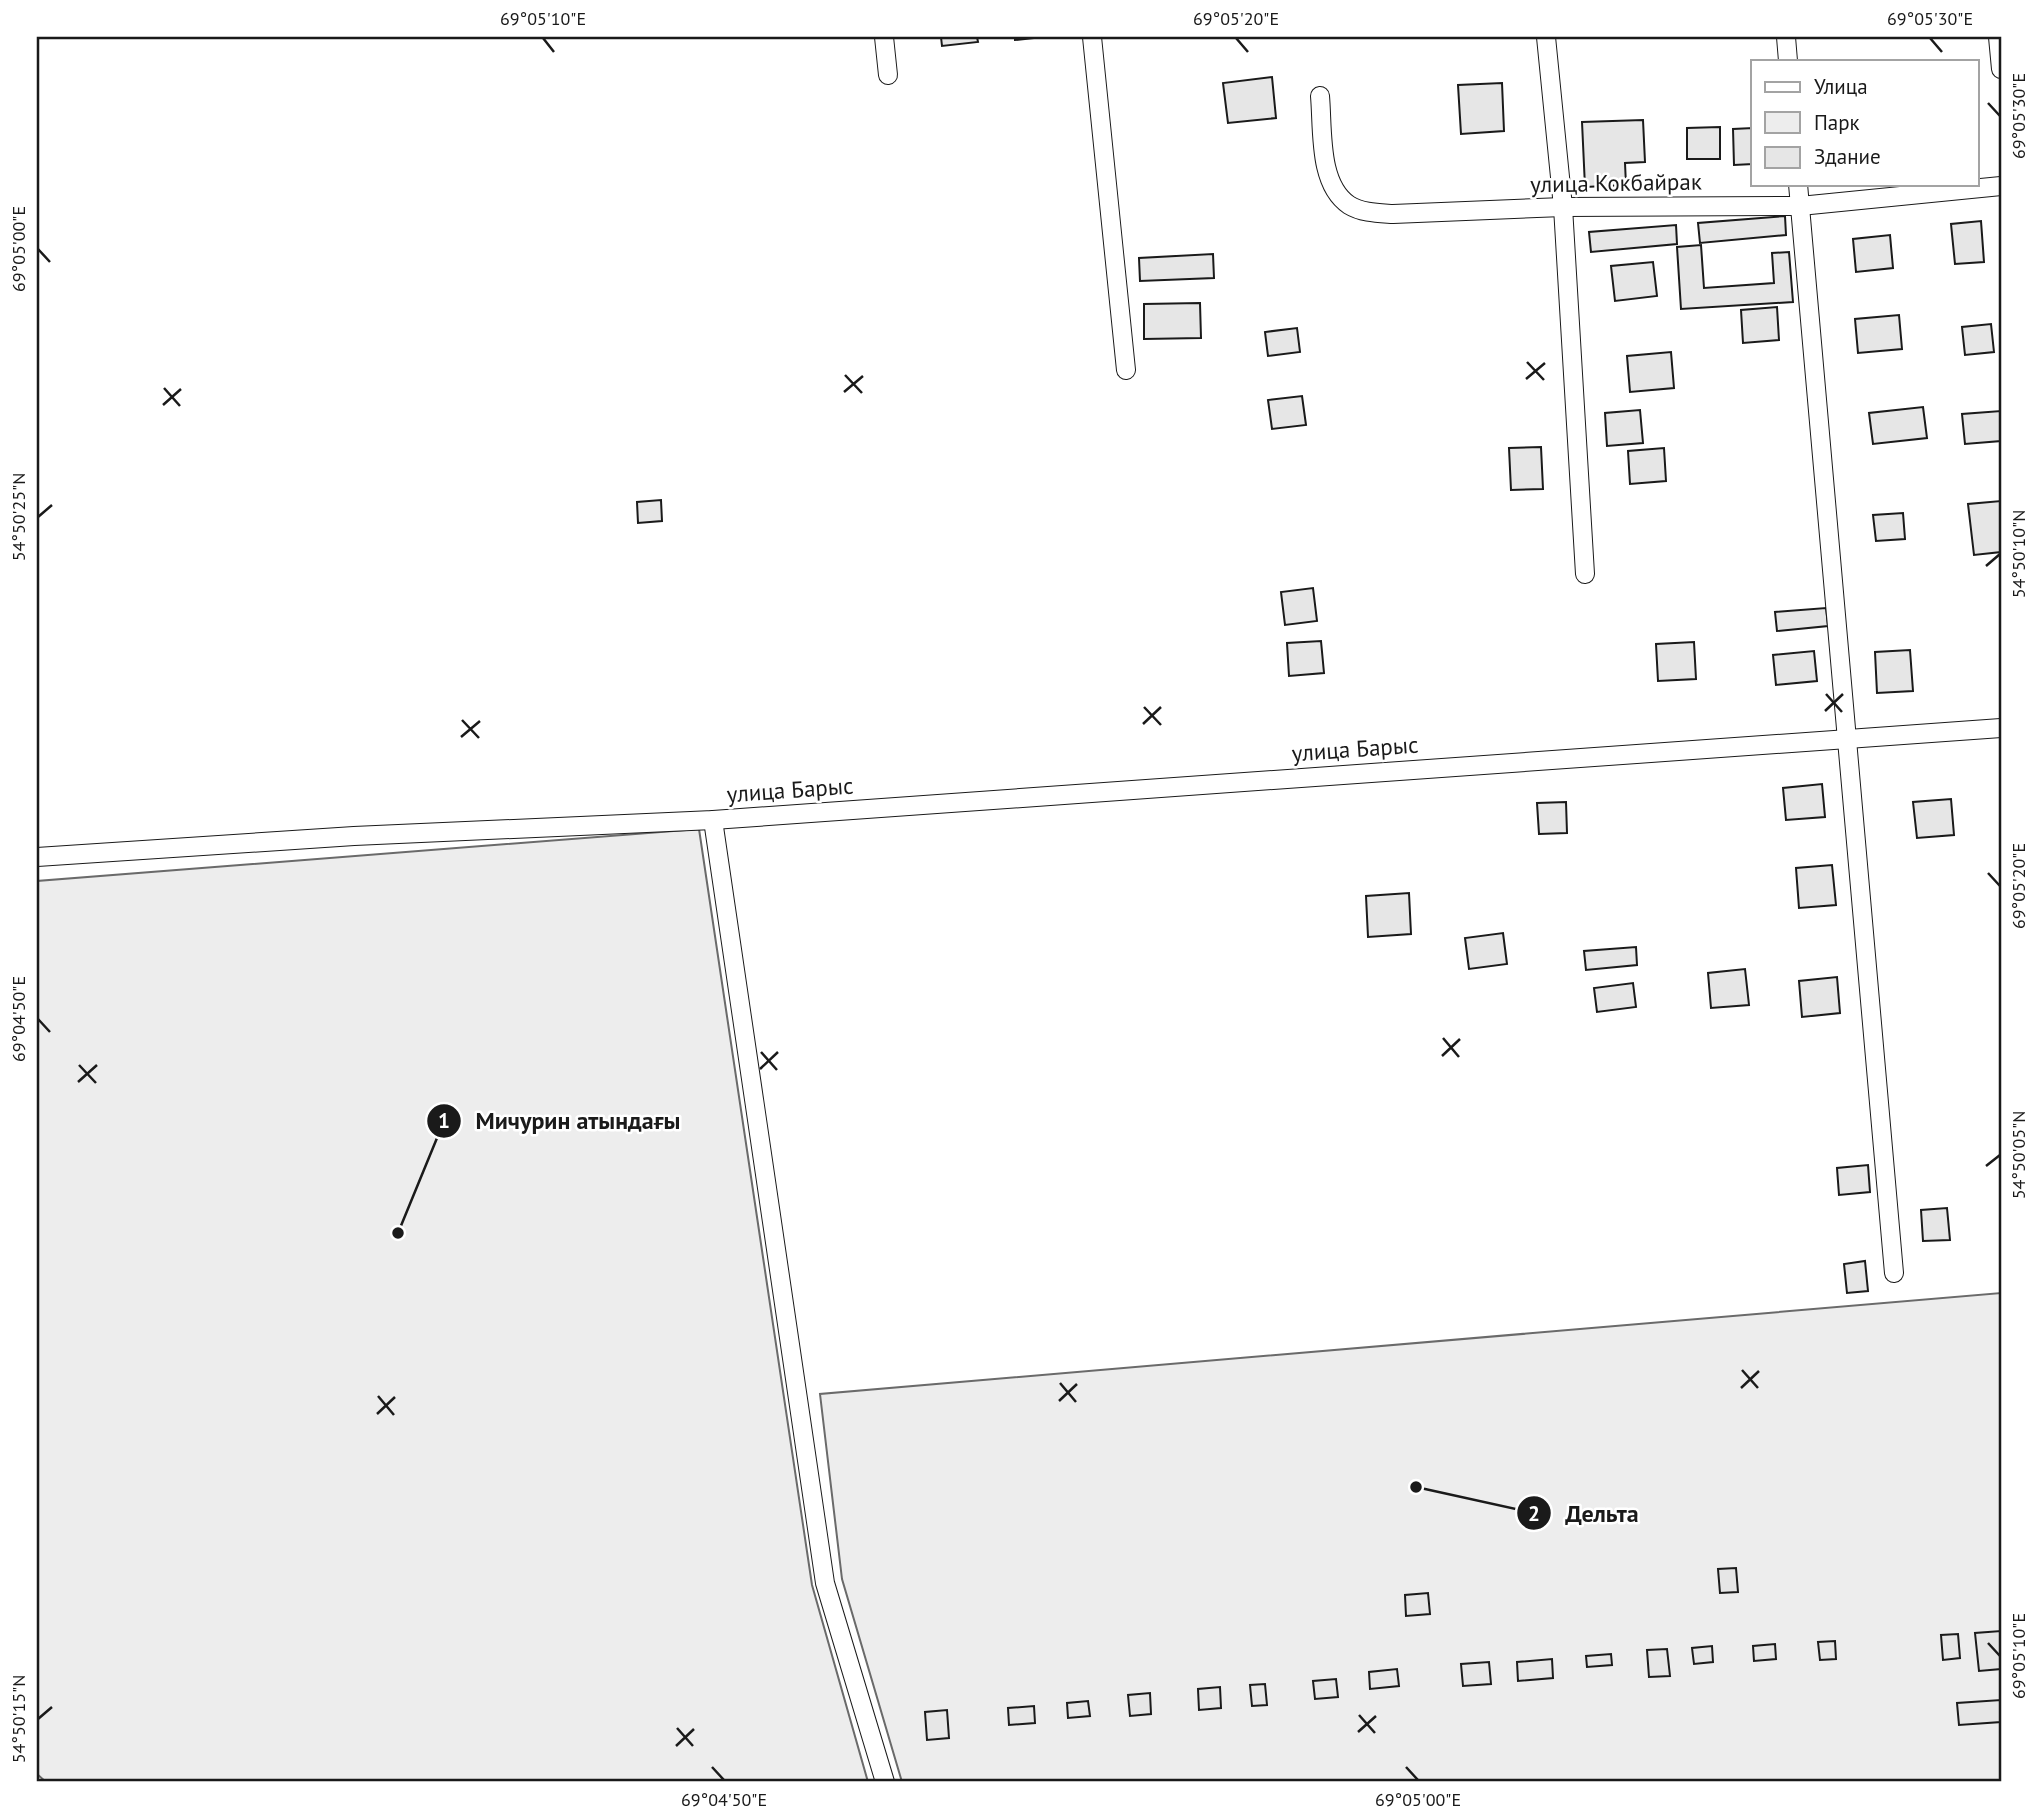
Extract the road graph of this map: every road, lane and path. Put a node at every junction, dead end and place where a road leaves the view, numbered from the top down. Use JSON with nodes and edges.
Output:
{"nodes":[{"id":1,"x":884,"y":37,"type":"edge"},
{"id":2,"x":1092,"y":37,"type":"edge"},
{"id":3,"x":1546,"y":37,"type":"edge"},
{"id":4,"x":1786,"y":37,"type":"edge"},
{"id":5,"x":1998,"y":37,"type":"edge"},
{"id":6,"x":1788,"y":60,"type":"edge"},
{"id":7,"x":2001,"y":69,"type":"edge"},
{"id":8,"x":888,"y":75,"type":"dead end"},
{"id":9,"x":1321,"y":96,"type":"dead end"},
{"id":10,"x":1798,"y":186,"type":"edge"},
{"id":11,"x":2001,"y":186,"type":"edge"},
{"id":12,"x":1800,"y":206,"type":"junction"},
{"id":13,"x":1563,"y":207,"type":"junction"},
{"id":14,"x":1126,"y":370,"type":"dead end"},
{"id":15,"x":1585,"y":574,"type":"dead end"},
{"id":16,"x":2001,"y":728,"type":"edge"},
{"id":17,"x":1846,"y":738,"type":"junction"},
{"id":18,"x":713,"y":820,"type":"junction"},
{"id":19,"x":37,"y":857,"type":"edge"},
{"id":20,"x":1894,"y":1273,"type":"dead end"},
{"id":21,"x":885,"y":1782,"type":"edge"}],
"edges":[{"from":1,"to":8,"type":"street"},
{"from":2,"to":14,"type":"street"},
{"from":3,"to":13,"type":"street"},
{"from":4,"to":6,"type":"street"},
{"from":5,"to":7,"type":"street"},
{"from":9,"to":13,"type":"street","name":"улица Кокбайрак"},
{"from":10,"to":12,"type":"street"},
{"from":11,"to":12,"type":"street","name":"улица Кокбайрак"},
{"from":12,"to":13,"type":"street","name":"улица Кокбайрак"},
{"from":12,"to":17,"type":"street"},
{"from":13,"to":15,"type":"street"},
{"from":16,"to":17,"type":"street","name":"улица Барыс"},
{"from":17,"to":18,"type":"street","name":"улица Барыс"},
{"from":17,"to":20,"type":"street"},
{"from":18,"to":19,"type":"street","name":"улица Барыс"},
{"from":18,"to":21,"type":"street"}]}
